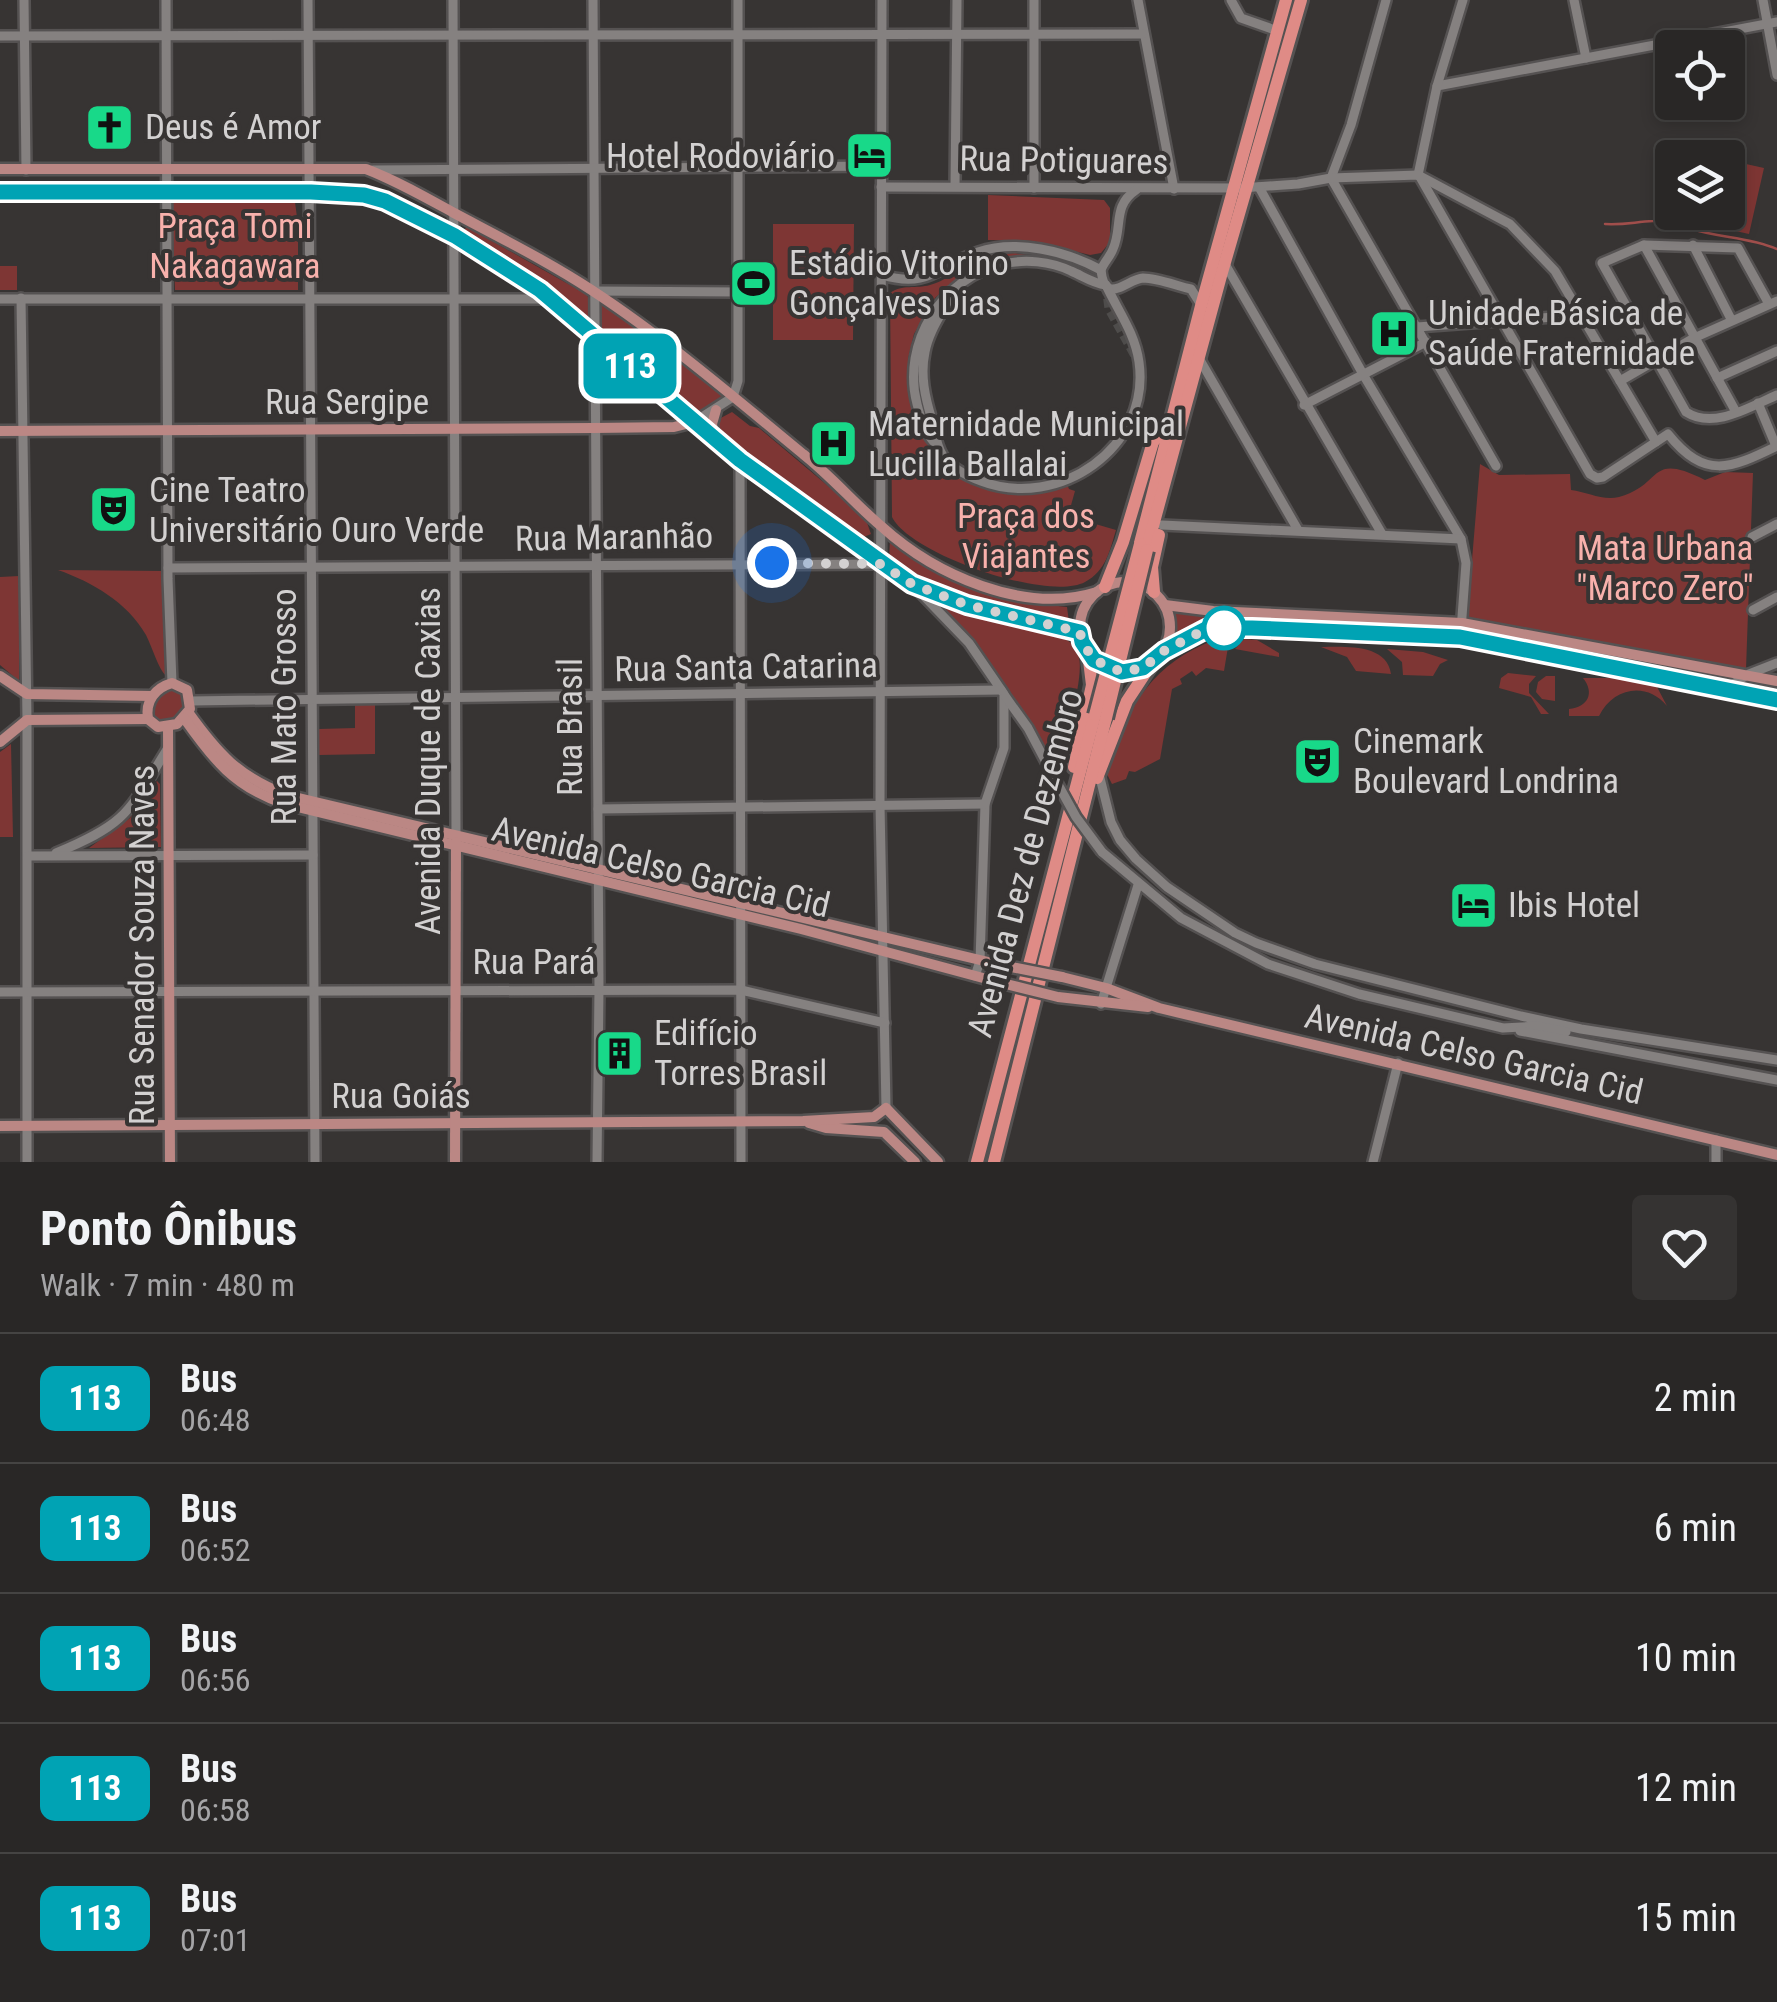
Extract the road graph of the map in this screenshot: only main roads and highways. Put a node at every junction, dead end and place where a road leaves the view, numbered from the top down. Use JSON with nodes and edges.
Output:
{"nodes":[{"id":1,"x":1286,"y":0,"type":"edge"},
{"id":2,"x":1302,"y":0,"type":"edge"},
{"id":3,"x":0,"y":170,"type":"edge"},
{"id":4,"x":1246,"y":188,"type":"junction"},
{"id":5,"x":0,"y":192,"type":"edge"},
{"id":6,"x":716,"y":410,"type":"road end"},
{"id":7,"x":694,"y":422,"type":"junction"},
{"id":8,"x":1176,"y":424,"type":"junction"},
{"id":9,"x":0,"y":432,"type":"edge"},
{"id":10,"x":714,"y":439,"type":"junction"},
{"id":11,"x":1101,"y":589,"type":"junction"},
{"id":12,"x":1154,"y":592,"type":"junction"},
{"id":13,"x":1165,"y":606,"type":"junction"},
{"id":14,"x":1080,"y":632,"type":"junction"},
{"id":15,"x":1164,"y":651,"type":"junction"},
{"id":16,"x":1088,"y":652,"type":"junction"},
{"id":17,"x":1152,"y":663,"type":"junction"},
{"id":18,"x":0,"y":676,"type":"edge"},
{"id":19,"x":1777,"y":681,"type":"edge"},
{"id":20,"x":51,"y":694,"type":"junction"},
{"id":21,"x":152,"y":696,"type":"junction"},
{"id":22,"x":1777,"y":700,"type":"edge"},
{"id":23,"x":187,"y":710,"type":"junction"},
{"id":24,"x":148,"y":719,"type":"junction"},
{"id":25,"x":54,"y":720,"type":"junction"},
{"id":26,"x":168,"y":728,"type":"junction"},
{"id":27,"x":0,"y":742,"type":"edge"},
{"id":28,"x":1077,"y":804,"type":"junction"},
{"id":29,"x":456,"y":842,"type":"junction"},
{"id":30,"x":883,"y":943,"type":"junction"},
{"id":31,"x":1075,"y":980,"type":"junction"},
{"id":32,"x":1062,"y":997,"type":"junction"},
{"id":33,"x":1159,"y":1008,"type":"junction"},
{"id":34,"x":803,"y":1121,"type":"junction"},
{"id":35,"x":170,"y":1124,"type":"junction"},
{"id":36,"x":454,"y":1124,"type":"junction"},
{"id":37,"x":0,"y":1126,"type":"edge"},
{"id":38,"x":1777,"y":1155,"type":"edge"},
{"id":39,"x":170,"y":1162,"type":"edge"},
{"id":40,"x":455,"y":1162,"type":"edge"},
{"id":41,"x":916,"y":1162,"type":"edge"},
{"id":42,"x":938,"y":1162,"type":"edge"},
{"id":43,"x":976,"y":1162,"type":"edge"},
{"id":44,"x":994,"y":1162,"type":"edge"}],
"edges":[{"from":1,"to":4,"type":"highway","name":"Avenida Dez de Dezembro"},
{"from":2,"to":4,"type":"highway","name":"Avenida Dez de Dezembro"},
{"from":3,"to":11,"type":"main road"},
{"from":4,"to":8,"type":"highway","name":"Avenida Dez de Dezembro"},
{"from":4,"to":8,"type":"highway","name":"Avenida Dez de Dezembro"},
{"from":5,"to":7,"type":"main road"},
{"from":6,"to":10,"type":"main road"},
{"from":7,"to":9,"type":"main road","name":"Rua Sergipe"},
{"from":7,"to":10,"type":"main road"},
{"from":8,"to":11,"type":"highway"},
{"from":8,"to":12,"type":"highway"},
{"from":8,"to":28,"type":"highway","name":"Avenida Dez de Dezembro","bridge":true},
{"from":10,"to":14,"type":"main road"},
{"from":11,"to":12,"type":"main road"},
{"from":11,"to":14,"type":"main road"},
{"from":12,"to":13,"type":"main road"},
{"from":13,"to":15,"type":"main road"},
{"from":13,"to":19,"type":"main road"},
{"from":14,"to":16,"type":"main road"},
{"from":15,"to":17,"type":"main road"},
{"from":15,"to":22,"type":"main road"},
{"from":16,"to":17,"type":"main road"},
{"from":16,"to":28,"type":"highway"},
{"from":17,"to":28,"type":"highway"},
{"from":18,"to":20,"type":"main road"},
{"from":20,"to":21,"type":"main road"},
{"from":20,"to":25,"type":"main road"},
{"from":21,"to":23,"type":"main road"},
{"from":21,"to":24,"type":"main road"},
{"from":23,"to":26,"type":"main road"},
{"from":23,"to":29,"type":"main road","name":"Avenida Celso Garcia Cid"},
{"from":24,"to":25,"type":"main road"},
{"from":24,"to":26,"type":"main road"},
{"from":25,"to":27,"type":"main road"},
{"from":26,"to":35,"type":"main road","name":"Rua Senador Souza Naves"},
{"from":28,"to":43,"type":"highway","name":"Avenida Dez de Dezembro"},
{"from":28,"to":44,"type":"highway","name":"Avenida Dez de Dezembro"},
{"from":29,"to":30,"type":"main road","name":"Avenida Celso Garcia Cid"},
{"from":29,"to":36,"type":"main road","name":"Avenida Duque de Caxias"},
{"from":30,"to":31,"type":"main road","name":"Avenida Celso Garcia Cid","bridge":true},
{"from":30,"to":32,"type":"main road","name":"Avenida Celso Garcia Cid","bridge":true},
{"from":31,"to":32,"type":"main road"},
{"from":31,"to":33,"type":"main road","name":"Avenida Celso Garcia Cid"},
{"from":32,"to":33,"type":"main road","name":"Avenida Celso Garcia Cid"},
{"from":33,"to":38,"type":"main road","name":"Avenida Celso Garcia Cid"},
{"from":34,"to":36,"type":"main road","name":"Rua Goiás"},
{"from":34,"to":41,"type":"main road","name":"Rua Goiás"},
{"from":34,"to":42,"type":"main road","name":"Rua Goiás"},
{"from":35,"to":36,"type":"main road","name":"Rua Goiás"},
{"from":35,"to":37,"type":"main road","name":"Rua Goiás"},
{"from":35,"to":39,"type":"main road","name":"Rua Senador Souza Naves"},
{"from":36,"to":40,"type":"main road","name":"Avenida Duque de Caxias"}]}
